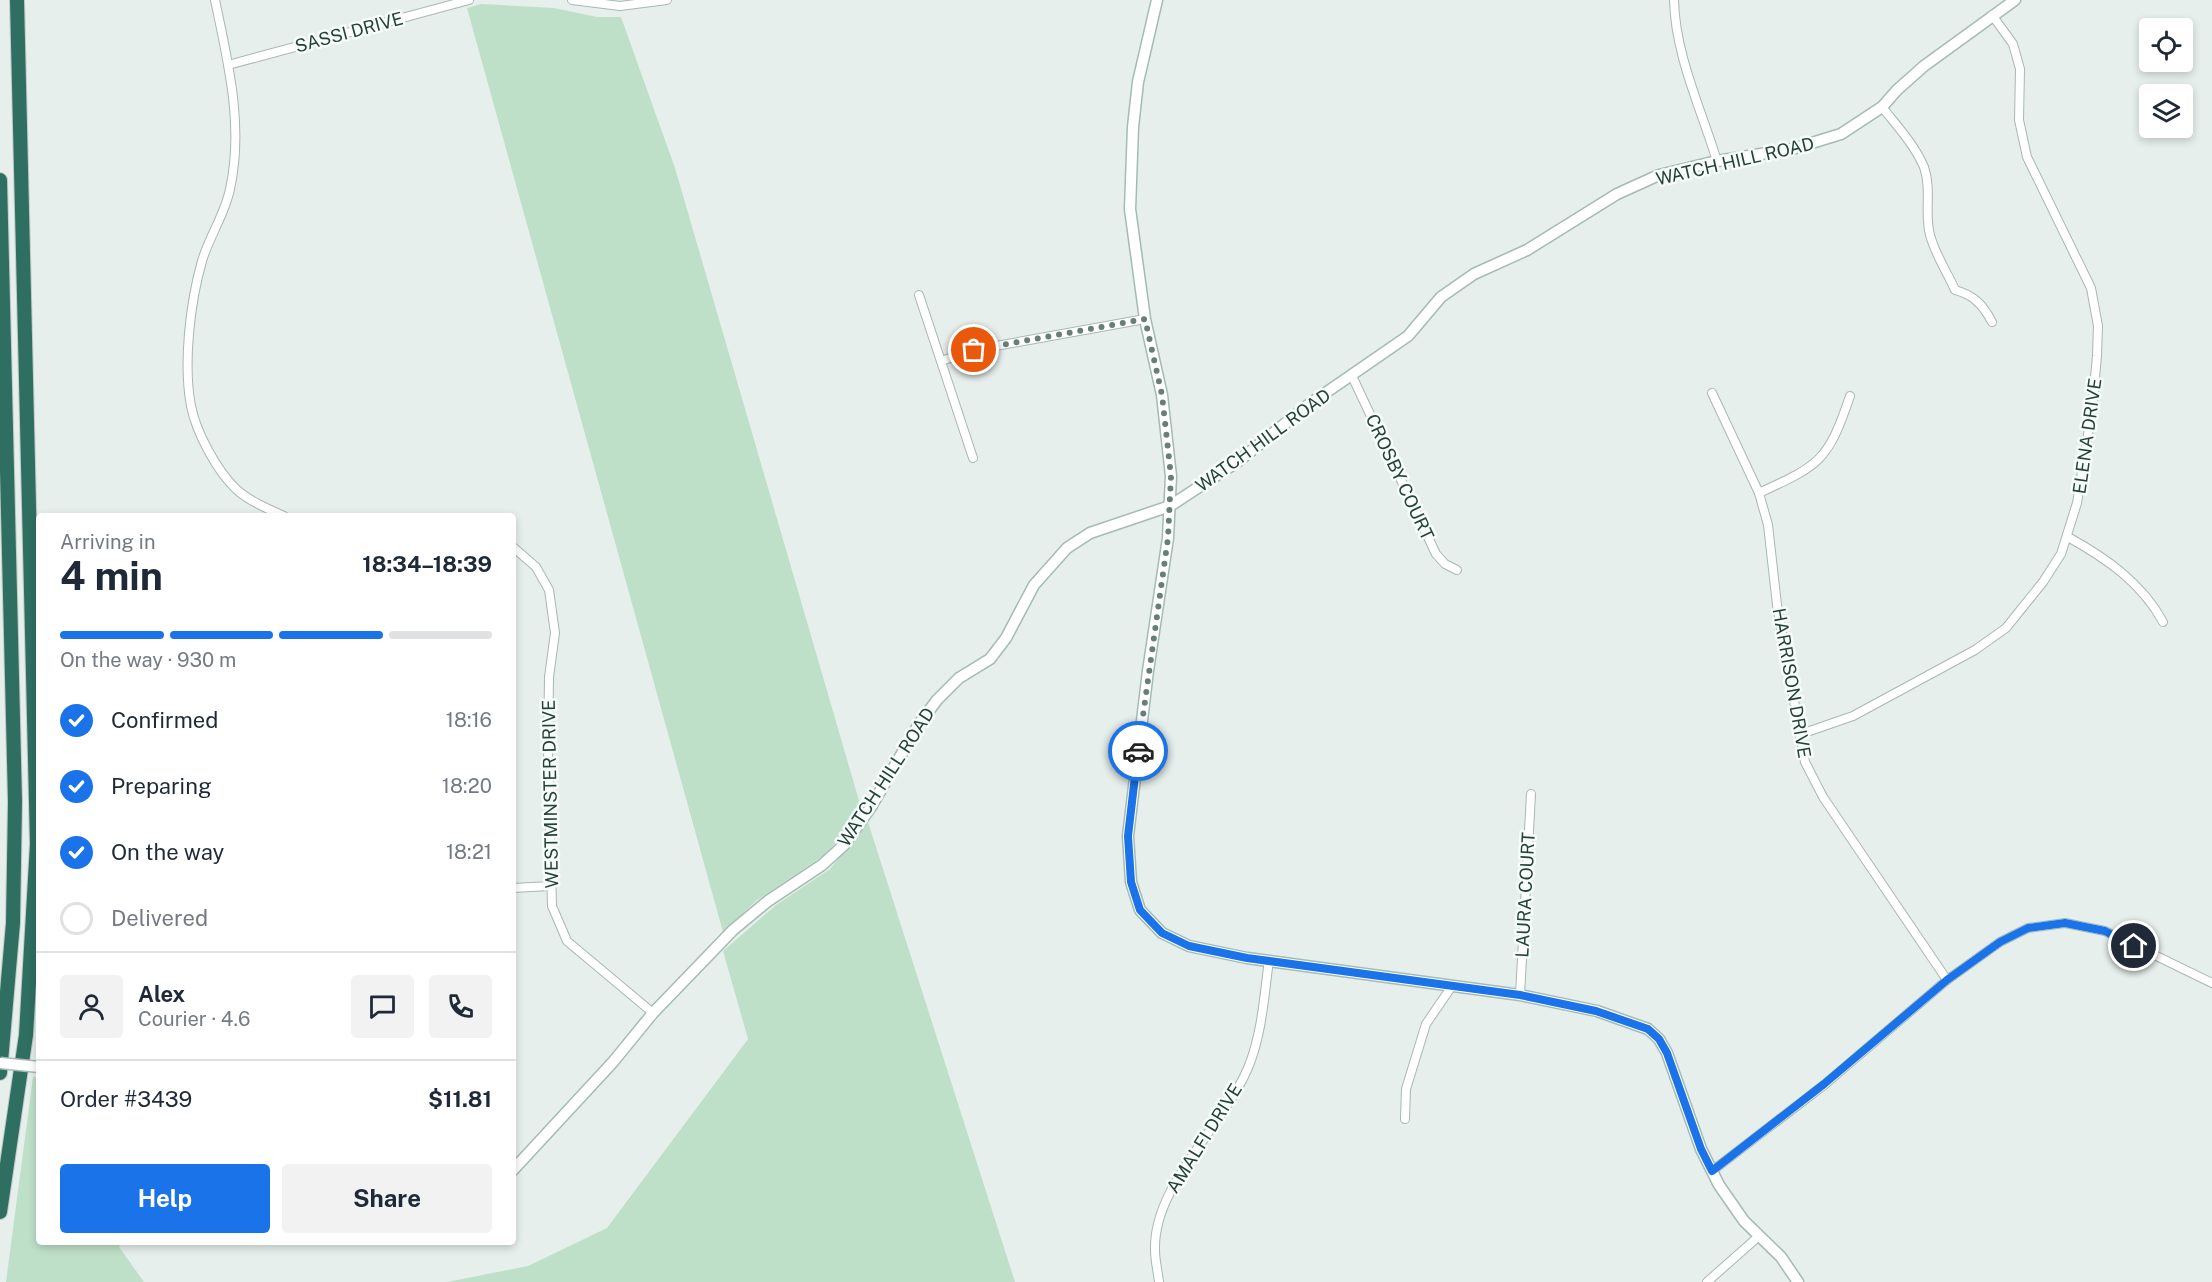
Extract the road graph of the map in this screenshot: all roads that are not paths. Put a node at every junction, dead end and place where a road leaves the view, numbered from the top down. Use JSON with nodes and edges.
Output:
{"nodes":[{"id":1,"x":17,"y":0,"type":"edge"},
{"id":2,"x":215,"y":0,"type":"edge"},
{"id":3,"x":469,"y":0,"type":"edge"},
{"id":4,"x":572,"y":0,"type":"edge"},
{"id":5,"x":667,"y":0,"type":"edge"},
{"id":6,"x":1157,"y":0,"type":"edge"},
{"id":7,"x":1674,"y":0,"type":"edge"},
{"id":8,"x":2015,"y":0,"type":"edge"},
{"id":9,"x":1992,"y":15,"type":"junction"},
{"id":10,"x":228,"y":65,"type":"junction"},
{"id":11,"x":1882,"y":107,"type":"junction"},
{"id":12,"x":1717,"y":161,"type":"junction"},
{"id":13,"x":0,"y":180,"type":"edge"},
{"id":14,"x":919,"y":295,"type":"dead end"},
{"id":15,"x":1145,"y":319,"type":"junction"},
{"id":16,"x":1992,"y":322,"type":"dead end"},
{"id":17,"x":941,"y":361,"type":"junction"},
{"id":18,"x":1352,"y":376,"type":"junction"},
{"id":19,"x":1712,"y":393,"type":"dead end"},
{"id":20,"x":1850,"y":396,"type":"dead end"},
{"id":21,"x":973,"y":458,"type":"dead end"},
{"id":22,"x":1759,"y":493,"type":"junction"},
{"id":23,"x":1170,"y":506,"type":"junction"},
{"id":24,"x":278,"y":513,"type":"edge"},
{"id":25,"x":2068,"y":537,"type":"junction"},
{"id":26,"x":516,"y":550,"type":"edge"},
{"id":27,"x":1457,"y":570,"type":"dead end"},
{"id":28,"x":2163,"y":622,"type":"dead end"},
{"id":29,"x":1801,"y":734,"type":"junction"},
{"id":30,"x":1531,"y":794,"type":"dead end"},
{"id":31,"x":36,"y":802,"type":"edge"},
{"id":32,"x":36,"y":871,"type":"edge"},
{"id":33,"x":550,"y":886,"type":"junction"},
{"id":34,"x":516,"y":888,"type":"edge"},
{"id":35,"x":1269,"y":960,"type":"junction"},
{"id":36,"x":1947,"y":980,"type":"junction"},
{"id":37,"x":2212,"y":984,"type":"edge"},
{"id":38,"x":1452,"y":986,"type":"junction"},
{"id":39,"x":1520,"y":995,"type":"junction"},
{"id":40,"x":653,"y":1013,"type":"junction"},
{"id":41,"x":0,"y":1063,"type":"edge"},
{"id":42,"x":36,"y":1067,"type":"edge"},
{"id":43,"x":0,"y":1073,"type":"edge"},
{"id":44,"x":1406,"y":1119,"type":"dead end"},
{"id":45,"x":516,"y":1167,"type":"edge"},
{"id":46,"x":1712,"y":1171,"type":"junction"},
{"id":47,"x":0,"y":1212,"type":"edge"},
{"id":48,"x":1759,"y":1236,"type":"junction"},
{"id":49,"x":1159,"y":1282,"type":"edge"},
{"id":50,"x":1707,"y":1282,"type":"edge"},
{"id":51,"x":1798,"y":1282,"type":"edge"}],
"edges":[{"from":1,"to":31,"type":"highway"},
{"from":2,"to":10,"type":"street"},
{"from":3,"to":10,"type":"street","name":"SASSI DRIVE"},
{"from":4,"to":5,"type":"street"},
{"from":6,"to":15,"type":"street"},
{"from":7,"to":12,"type":"street"},
{"from":8,"to":9,"type":"street","name":"WATCH HILL ROAD"},
{"from":9,"to":11,"type":"street","name":"WATCH HILL ROAD"},
{"from":9,"to":25,"type":"street","name":"ELENA DRIVE"},
{"from":10,"to":24,"type":"street"},
{"from":11,"to":12,"type":"street","name":"WATCH HILL ROAD"},
{"from":11,"to":16,"type":"street"},
{"from":12,"to":18,"type":"street","name":"WATCH HILL ROAD"},
{"from":13,"to":43,"type":"highway"},
{"from":14,"to":17,"type":"street"},
{"from":15,"to":17,"type":"street"},
{"from":15,"to":23,"type":"street"},
{"from":17,"to":21,"type":"street"},
{"from":18,"to":23,"type":"street","name":"WATCH HILL ROAD"},
{"from":18,"to":27,"type":"street","name":"CROSBY COURT"},
{"from":19,"to":22,"type":"street","name":"HARRISON DRIVE"},
{"from":20,"to":22,"type":"street"},
{"from":22,"to":29,"type":"street","name":"HARRISON DRIVE"},
{"from":23,"to":35,"type":"street"},
{"from":23,"to":40,"type":"street","name":"WATCH HILL ROAD"},
{"from":25,"to":28,"type":"street"},
{"from":25,"to":29,"type":"street","name":"ELENA DRIVE"},
{"from":26,"to":33,"type":"street","name":"WESTMINSTER DRIVE"},
{"from":29,"to":36,"type":"street","name":"HARRISON DRIVE"},
{"from":30,"to":39,"type":"street","name":"LAURA COURT"},
{"from":32,"to":47,"type":"highway"},
{"from":33,"to":34,"type":"street"},
{"from":33,"to":40,"type":"street","name":"WESTMINSTER DRIVE"},
{"from":35,"to":38,"type":"street"},
{"from":35,"to":49,"type":"street","name":"AMALFI DRIVE"},
{"from":36,"to":37,"type":"street"},
{"from":36,"to":46,"type":"street"},
{"from":38,"to":39,"type":"street"},
{"from":38,"to":44,"type":"street"},
{"from":39,"to":46,"type":"street"},
{"from":40,"to":45,"type":"street","name":"WATCH HILL ROAD"},
{"from":41,"to":42,"type":"street","bridge":true},
{"from":46,"to":48,"type":"street"},
{"from":48,"to":50,"type":"street"},
{"from":48,"to":51,"type":"street"}]}
